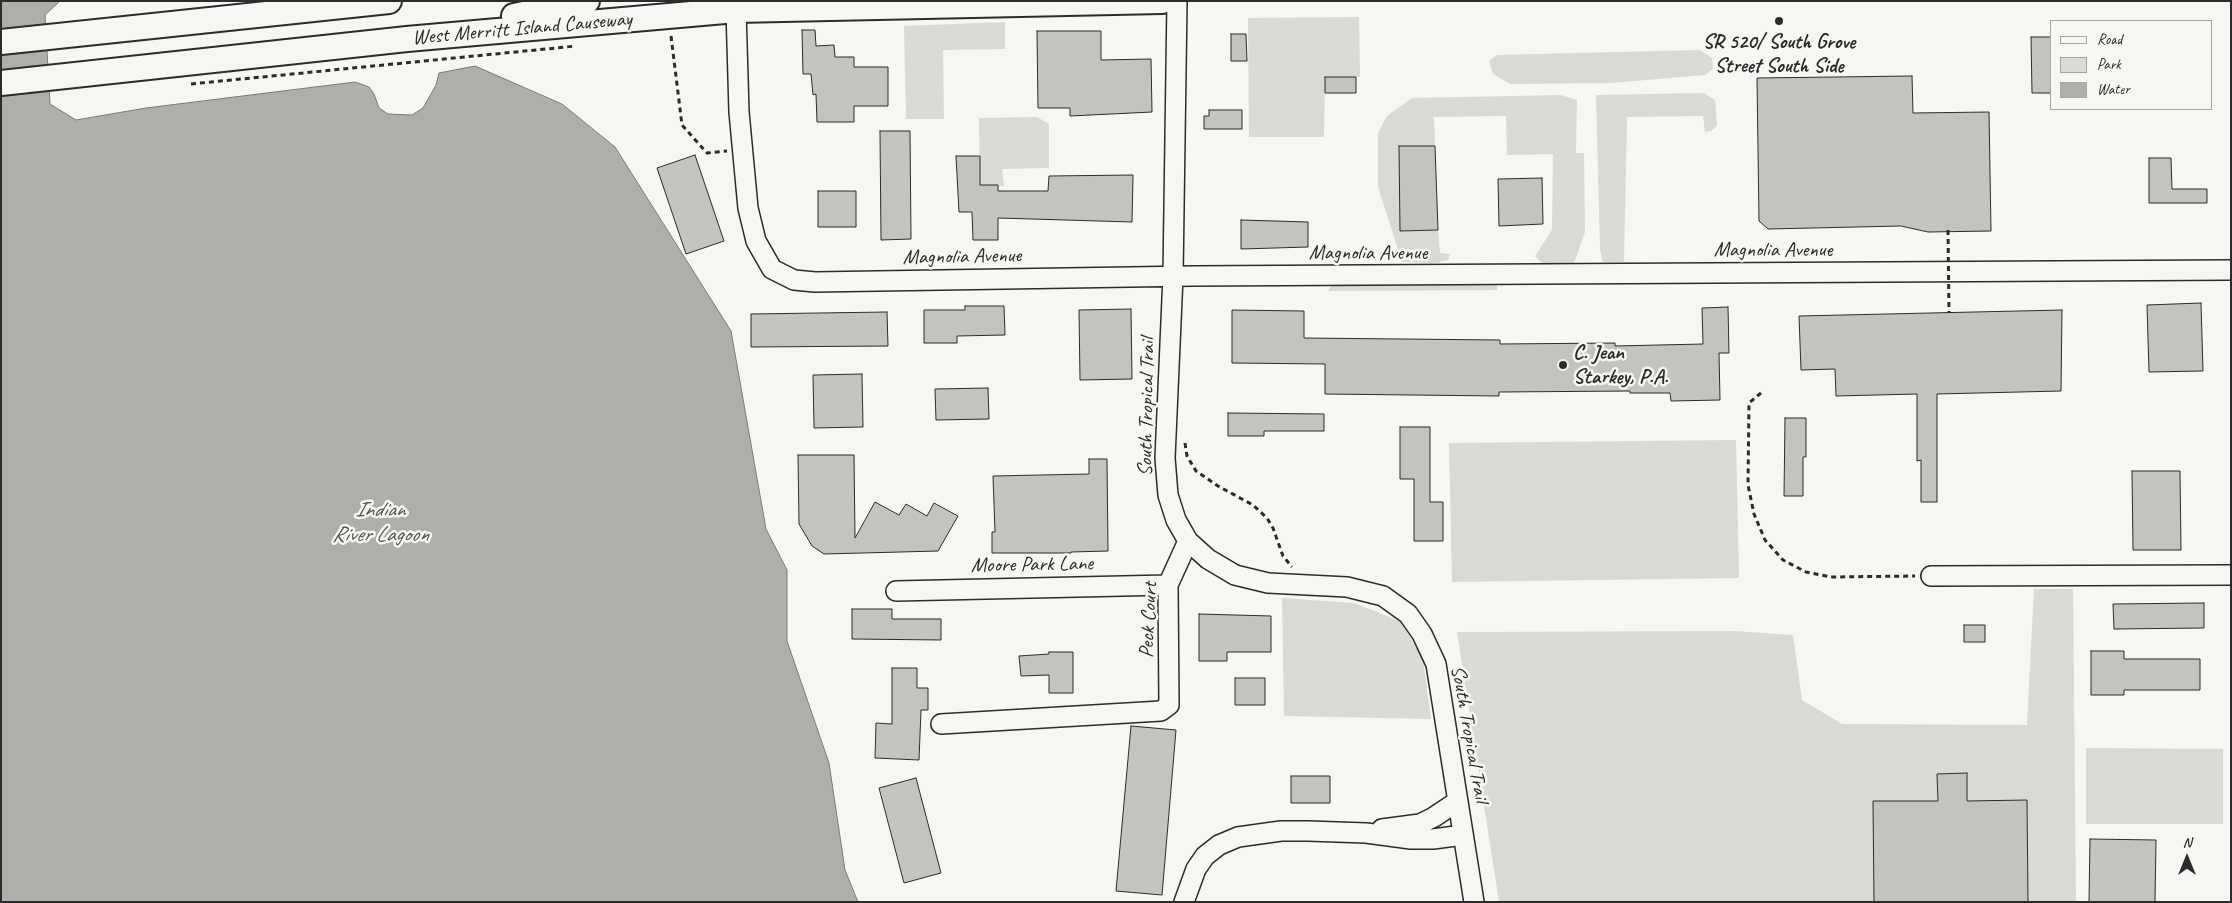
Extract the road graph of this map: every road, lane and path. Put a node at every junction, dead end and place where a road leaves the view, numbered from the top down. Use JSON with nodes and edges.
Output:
{"nodes":[{"id":1,"x":389,"y":1,"type":"edge"},
{"id":2,"x":587,"y":1,"type":"edge"},
{"id":3,"x":1162,"y":1,"type":"edge"},
{"id":4,"x":1177,"y":1,"type":"edge"},
{"id":5,"x":736,"y":10,"type":"junction"},
{"id":6,"x":671,"y":36,"type":"junction"},
{"id":7,"x":680,"y":36,"type":"dead end"},
{"id":8,"x":662,"y":37,"type":"dead end"},
{"id":9,"x":407,"y":38,"type":"junction"},
{"id":10,"x":1,"y":42,"type":"edge"},
{"id":11,"x":582,"y":45,"type":"dead end"},
{"id":12,"x":1,"y":83,"type":"edge"},
{"id":13,"x":187,"y":85,"type":"dead end"},
{"id":14,"x":742,"y":150,"type":"junction"},
{"id":15,"x":1948,"y":230,"type":"dead end"},
{"id":16,"x":2231,"y":270,"type":"edge"},
{"id":17,"x":1173,"y":276,"type":"junction"},
{"id":18,"x":1949,"y":313,"type":"dead end"},
{"id":19,"x":1761,"y":393,"type":"dead end"},
{"id":20,"x":1185,"y":443,"type":"dead end"},
{"id":21,"x":1188,"y":541,"type":"junction"},
{"id":22,"x":1299,"y":571,"type":"dead end"},
{"id":23,"x":2231,"y":575,"type":"edge"},
{"id":24,"x":1931,"y":576,"type":"joint"},
{"id":25,"x":1168,"y":585,"type":"junction"},
{"id":26,"x":896,"y":591,"type":"dead end"},
{"id":27,"x":941,"y":724,"type":"dead end"},
{"id":28,"x":1458,"y":801,"type":"junction"},
{"id":29,"x":1366,"y":833,"type":"junction"},
{"id":30,"x":1463,"y":835,"type":"junction"},
{"id":31,"x":1184,"y":902,"type":"edge"},
{"id":32,"x":1474,"y":902,"type":"edge"}],
"edges":[{"from":1,"to":10,"type":"main road"},
{"from":2,"to":9,"type":"main road"},
{"from":3,"to":5,"type":"main road","name":"West Merritt Island Causeway"},
{"from":4,"to":17,"type":"street","name":"South Tropical Trail"},
{"from":5,"to":9,"type":"main road","name":"West Merritt Island Causeway"},
{"from":5,"to":14,"type":"street","name":"Magnolia Avenue"},
{"from":6,"to":7,"type":"path"},
{"from":6,"to":8,"type":"path"},
{"from":6,"to":14,"type":"path"},
{"from":9,"to":12,"type":"main road","name":"West Merritt Island Causeway"},
{"from":11,"to":13,"type":"path"},
{"from":14,"to":17,"type":"street","name":"Magnolia Avenue"},
{"from":15,"to":18,"type":"path","bridge":true},
{"from":16,"to":17,"type":"street","name":"Magnolia Avenue"},
{"from":17,"to":21,"type":"street","name":"South Tropical Trail"},
{"from":19,"to":24,"type":"path"},
{"from":20,"to":22,"type":"path"},
{"from":21,"to":25,"type":"street","name":"Peck Court"},
{"from":21,"to":28,"type":"street","name":"South Tropical Trail"},
{"from":23,"to":24,"type":"street"},
{"from":25,"to":26,"type":"street","name":"Moore Park Lane"},
{"from":25,"to":27,"type":"street","name":"Peck Court"},
{"from":28,"to":29,"type":"street"},
{"from":28,"to":30,"type":"street","name":"South Tropical Trail"},
{"from":29,"to":30,"type":"street"},
{"from":29,"to":31,"type":"street"},
{"from":30,"to":32,"type":"street","name":"South Tropical Trail"}]}
